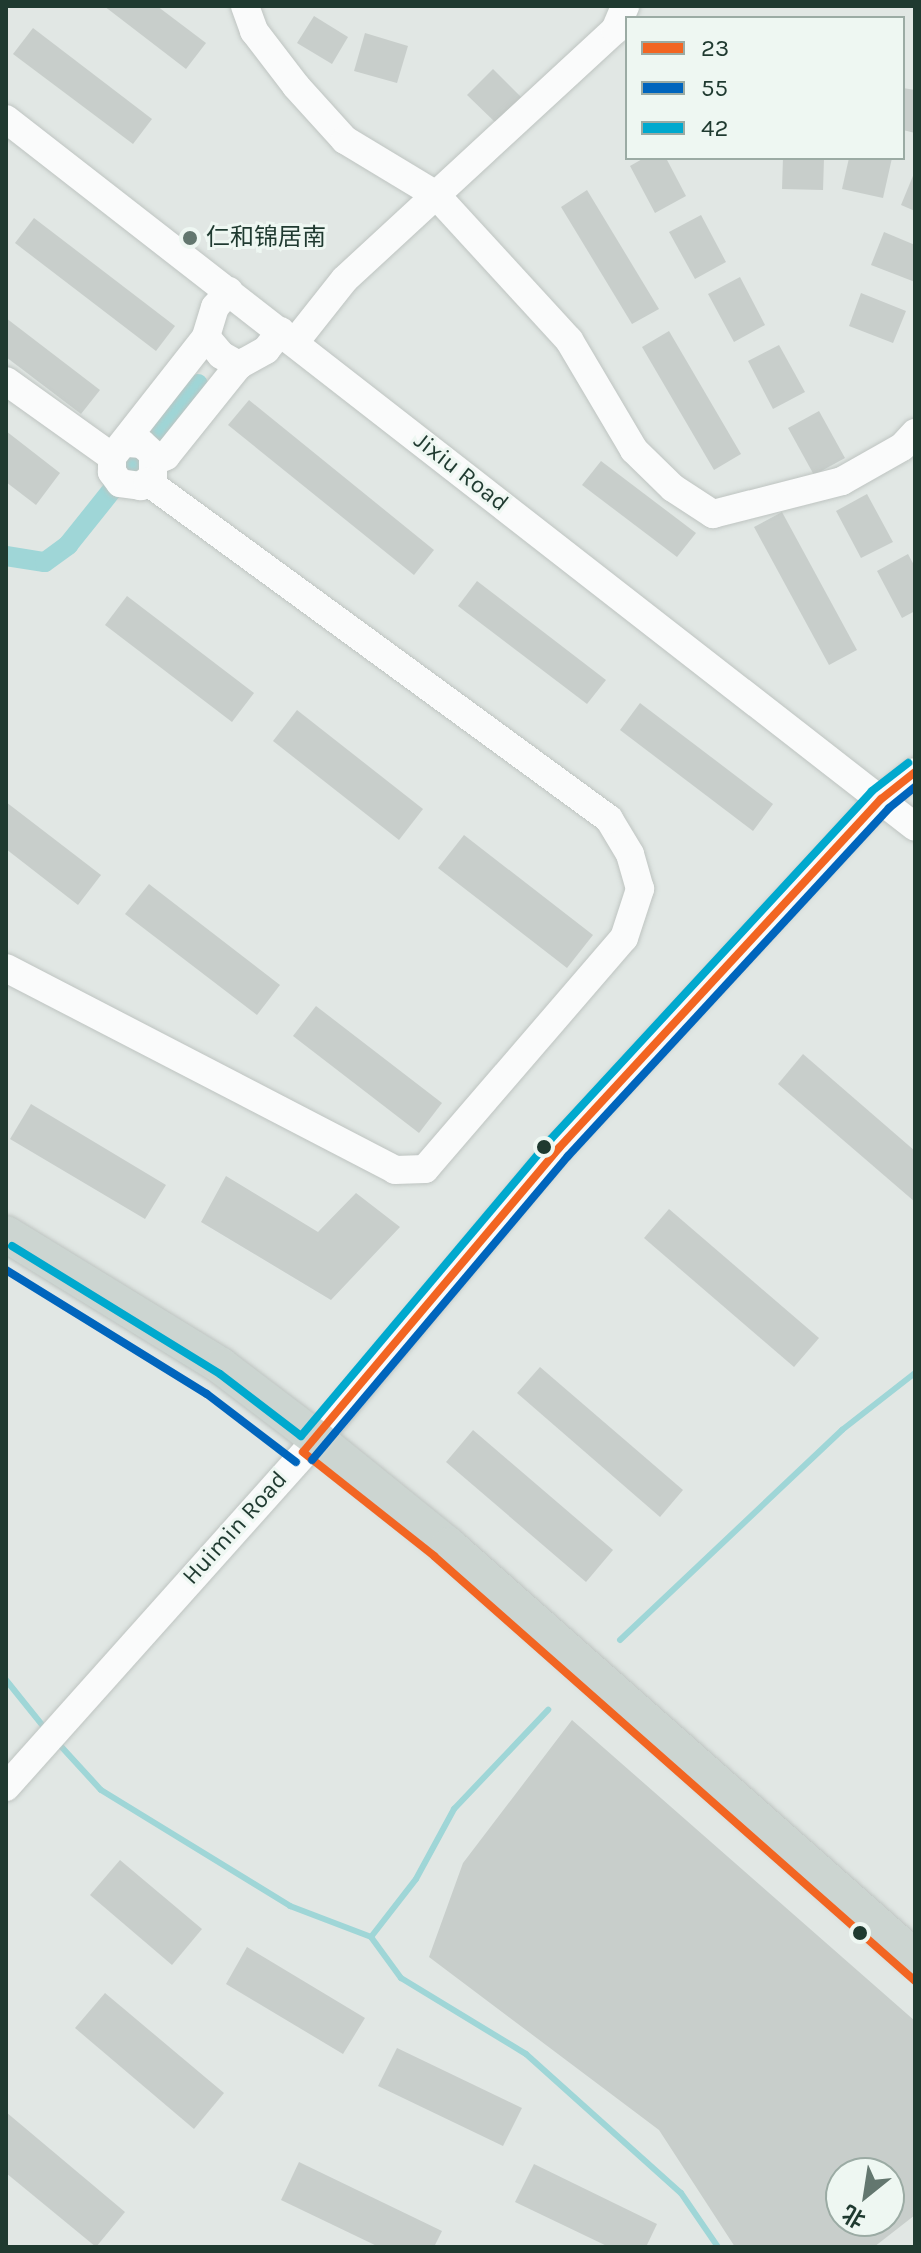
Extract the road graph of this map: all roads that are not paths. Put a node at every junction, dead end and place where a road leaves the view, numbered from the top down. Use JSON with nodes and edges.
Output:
{"nodes":[{"id":1,"x":245,"y":6,"type":"edge"},
{"id":2,"x":625,"y":6,"type":"edge"},
{"id":3,"x":6,"y":119,"type":"edge"},
{"id":4,"x":436,"y":195,"type":"junction"},
{"id":5,"x":229,"y":291,"type":"junction"},
{"id":6,"x":206,"y":337,"type":"junction"},
{"id":7,"x":288,"y":337,"type":"junction"},
{"id":8,"x":239,"y":365,"type":"junction"},
{"id":9,"x":6,"y":381,"type":"edge"},
{"id":10,"x":915,"y":433,"type":"edge"},
{"id":11,"x":120,"y":450,"type":"junction"},
{"id":12,"x":152,"y":472,"type":"junction"},
{"id":13,"x":915,"y":772,"type":"edge"},
{"id":14,"x":881,"y":799,"type":"junction"},
{"id":15,"x":915,"y":827,"type":"edge"},
{"id":16,"x":6,"y":968,"type":"edge"},
{"id":17,"x":6,"y":1234,"type":"edge"},
{"id":18,"x":6,"y":1256,"type":"edge"},
{"id":19,"x":310,"y":1445,"type":"junction"},
{"id":20,"x":6,"y":1787,"type":"edge"},
{"id":21,"x":915,"y":1958,"type":"edge"},
{"id":22,"x":915,"y":1981,"type":"edge"}],
"edges":[{"from":1,"to":4,"type":"street"},
{"from":2,"to":4,"type":"street"},
{"from":3,"to":5,"type":"street","name":"Jixiu Road"},
{"from":4,"to":7,"type":"street"},
{"from":4,"to":10,"type":"street"},
{"from":5,"to":6,"type":"street"},
{"from":5,"to":7,"type":"street","name":"Jixiu Road"},
{"from":6,"to":8,"type":"street"},
{"from":6,"to":11,"type":"street"},
{"from":7,"to":8,"type":"street"},
{"from":7,"to":14,"type":"street","name":"Jixiu Road"},
{"from":8,"to":12,"type":"street"},
{"from":9,"to":11,"type":"street"},
{"from":11,"to":12,"type":"street"},
{"from":11,"to":12,"type":"street"},
{"from":12,"to":16,"type":"street"},
{"from":13,"to":14,"type":"street","name":"Huimin Road"},
{"from":14,"to":15,"type":"street","name":"Jixiu Road"},
{"from":14,"to":19,"type":"street","name":"Huimin Road"},
{"from":17,"to":19,"type":"main road"},
{"from":18,"to":19,"type":"main road"},
{"from":19,"to":20,"type":"street","name":"Huimin Road"},
{"from":19,"to":21,"type":"main road"},
{"from":19,"to":22,"type":"main road"}]}
